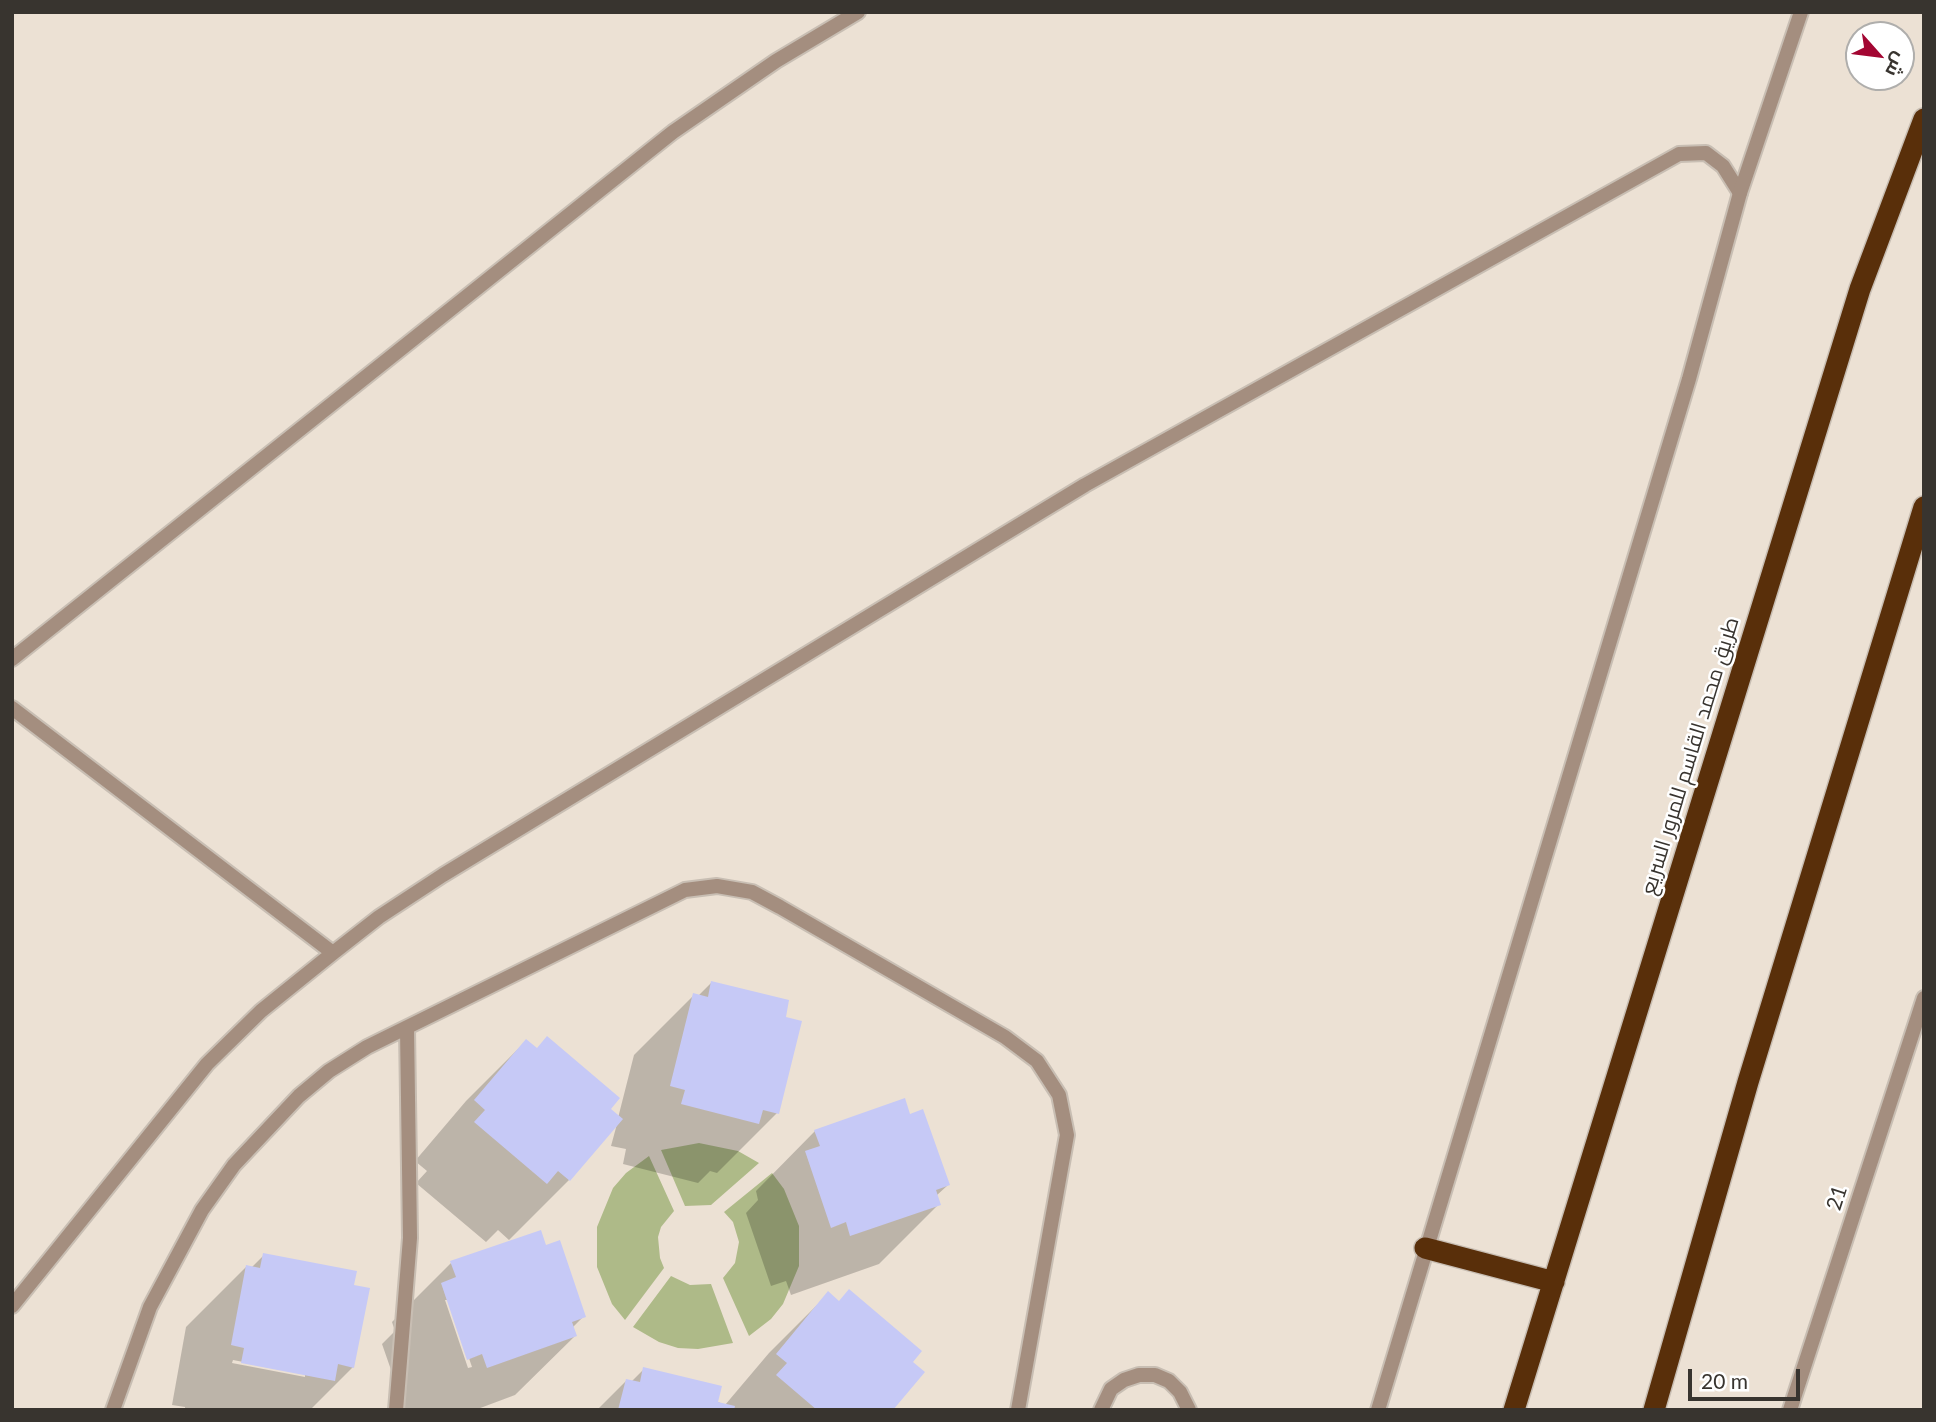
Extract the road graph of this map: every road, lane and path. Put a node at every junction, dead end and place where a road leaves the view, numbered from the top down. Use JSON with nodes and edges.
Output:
{"nodes":[{"id":1,"x":858,"y":12,"type":"edge"},
{"id":2,"x":1801,"y":12,"type":"edge"},
{"id":3,"x":1924,"y":119,"type":"edge"},
{"id":4,"x":1740,"y":194,"type":"junction"},
{"id":5,"x":1924,"y":507,"type":"edge"},
{"id":6,"x":12,"y":659,"type":"edge"},
{"id":7,"x":12,"y":708,"type":"edge"},
{"id":8,"x":333,"y":953,"type":"junction"},
{"id":9,"x":1924,"y":999,"type":"edge"},
{"id":10,"x":407,"y":1028,"type":"junction"},
{"id":11,"x":1426,"y":1248,"type":"junction"},
{"id":12,"x":1554,"y":1282,"type":"junction"},
{"id":13,"x":12,"y":1306,"type":"edge"},
{"id":14,"x":113,"y":1410,"type":"edge"},
{"id":15,"x":396,"y":1410,"type":"edge"},
{"id":16,"x":1018,"y":1410,"type":"edge"},
{"id":17,"x":1101,"y":1410,"type":"edge"},
{"id":18,"x":1189,"y":1410,"type":"edge"},
{"id":19,"x":1378,"y":1410,"type":"edge"},
{"id":20,"x":1514,"y":1410,"type":"edge"},
{"id":21,"x":1654,"y":1410,"type":"edge"},
{"id":22,"x":1790,"y":1410,"type":"edge"}],
"edges":[{"from":1,"to":6,"type":"street"},
{"from":2,"to":4,"type":"street"},
{"from":3,"to":12,"type":"highway","name":"طريق محمد القاسم للمرور السريع"},
{"from":4,"to":8,"type":"street"},
{"from":4,"to":11,"type":"street"},
{"from":5,"to":21,"type":"highway"},
{"from":7,"to":8,"type":"street"},
{"from":8,"to":13,"type":"street"},
{"from":9,"to":22,"type":"street","name":"21"},
{"from":10,"to":14,"type":"street"},
{"from":10,"to":15,"type":"street"},
{"from":10,"to":16,"type":"street"},
{"from":11,"to":12,"type":"highway"},
{"from":11,"to":19,"type":"street"},
{"from":12,"to":20,"type":"highway","name":"طريق محمد القاسم للمرور السريع"},
{"from":17,"to":18,"type":"street"}]}
